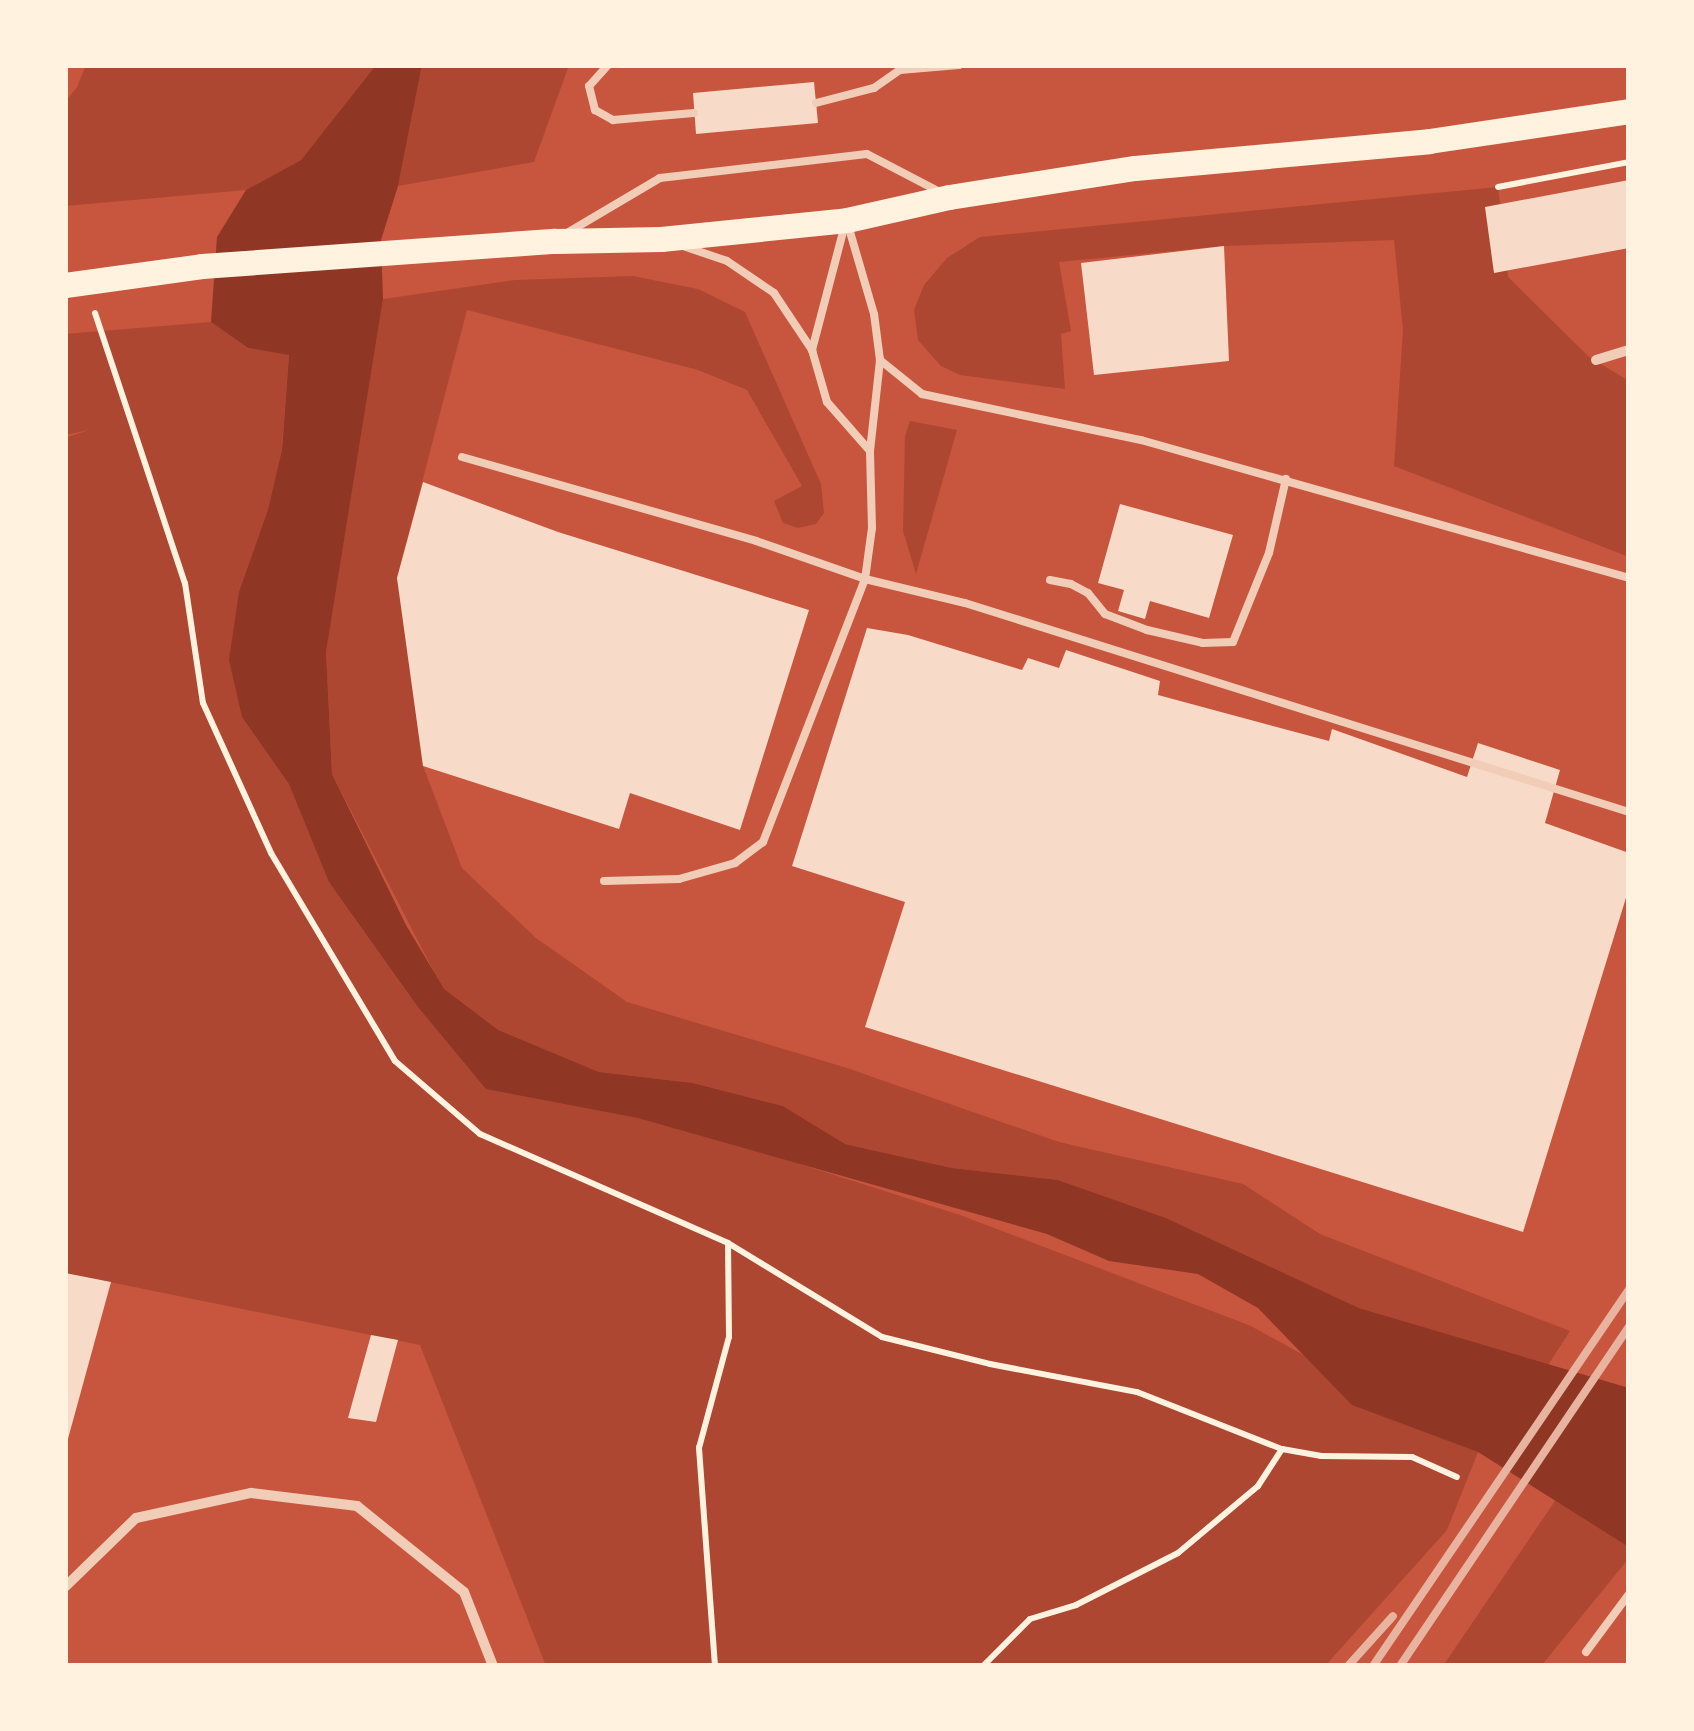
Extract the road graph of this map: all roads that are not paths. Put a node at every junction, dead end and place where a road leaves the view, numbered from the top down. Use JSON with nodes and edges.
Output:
{"nodes":[{"id":1,"x":608,"y":65,"type":"edge"},
{"id":2,"x":959,"y":65,"type":"edge"},
{"id":3,"x":895,"y":68,"type":"edge"},
{"id":4,"x":816,"y":102,"type":"dead end"},
{"id":5,"x":1629,"y":111,"type":"edge"},
{"id":6,"x":694,"y":114,"type":"dead end"},
{"id":7,"x":949,"y":197,"type":"junction"},
{"id":8,"x":846,"y":220,"type":"junction"},
{"id":9,"x":661,"y":239,"type":"junction"},
{"id":10,"x":554,"y":241,"type":"junction"},
{"id":11,"x":65,"y":285,"type":"edge"},
{"id":12,"x":812,"y":350,"type":"junction"},
{"id":13,"x":1629,"y":350,"type":"edge"},
{"id":14,"x":880,"y":360,"type":"junction"},
{"id":15,"x":1596,"y":360,"type":"dead end"},
{"id":16,"x":870,"y":451,"type":"junction"},
{"id":17,"x":462,"y":457,"type":"dead end"},
{"id":18,"x":1286,"y":479,"type":"junction"},
{"id":19,"x":865,"y":578,"type":"junction"},
{"id":20,"x":1629,"y":578,"type":"edge"},
{"id":21,"x":1050,"y":580,"type":"dead end"},
{"id":22,"x":1629,"y":812,"type":"edge"},
{"id":23,"x":604,"y":881,"type":"dead end"},
{"id":24,"x":65,"y":1587,"type":"edge"},
{"id":25,"x":1629,"y":1594,"type":"edge"},
{"id":26,"x":1586,"y":1652,"type":"dead end"},
{"id":27,"x":493,"y":1666,"type":"edge"}],
"edges":[{"from":1,"to":6,"type":"lane"},
{"from":2,"to":3,"type":"lane"},
{"from":3,"to":4,"type":"lane"},
{"from":5,"to":7,"type":"main road"},
{"from":7,"to":8,"type":"main road"},
{"from":7,"to":10,"type":"lane"},
{"from":8,"to":9,"type":"main road"},
{"from":8,"to":12,"type":"lane"},
{"from":8,"to":14,"type":"lane"},
{"from":9,"to":10,"type":"main road"},
{"from":9,"to":12,"type":"lane"},
{"from":10,"to":11,"type":"main road"},
{"from":12,"to":16,"type":"lane"},
{"from":13,"to":15,"type":"street"},
{"from":14,"to":16,"type":"lane"},
{"from":14,"to":18,"type":"lane"},
{"from":16,"to":19,"type":"lane"},
{"from":17,"to":19,"type":"lane"},
{"from":18,"to":20,"type":"lane"},
{"from":18,"to":21,"type":"lane"},
{"from":19,"to":22,"type":"lane"},
{"from":19,"to":23,"type":"lane"},
{"from":24,"to":27,"type":"street"},
{"from":25,"to":26,"type":"lane"}]}
